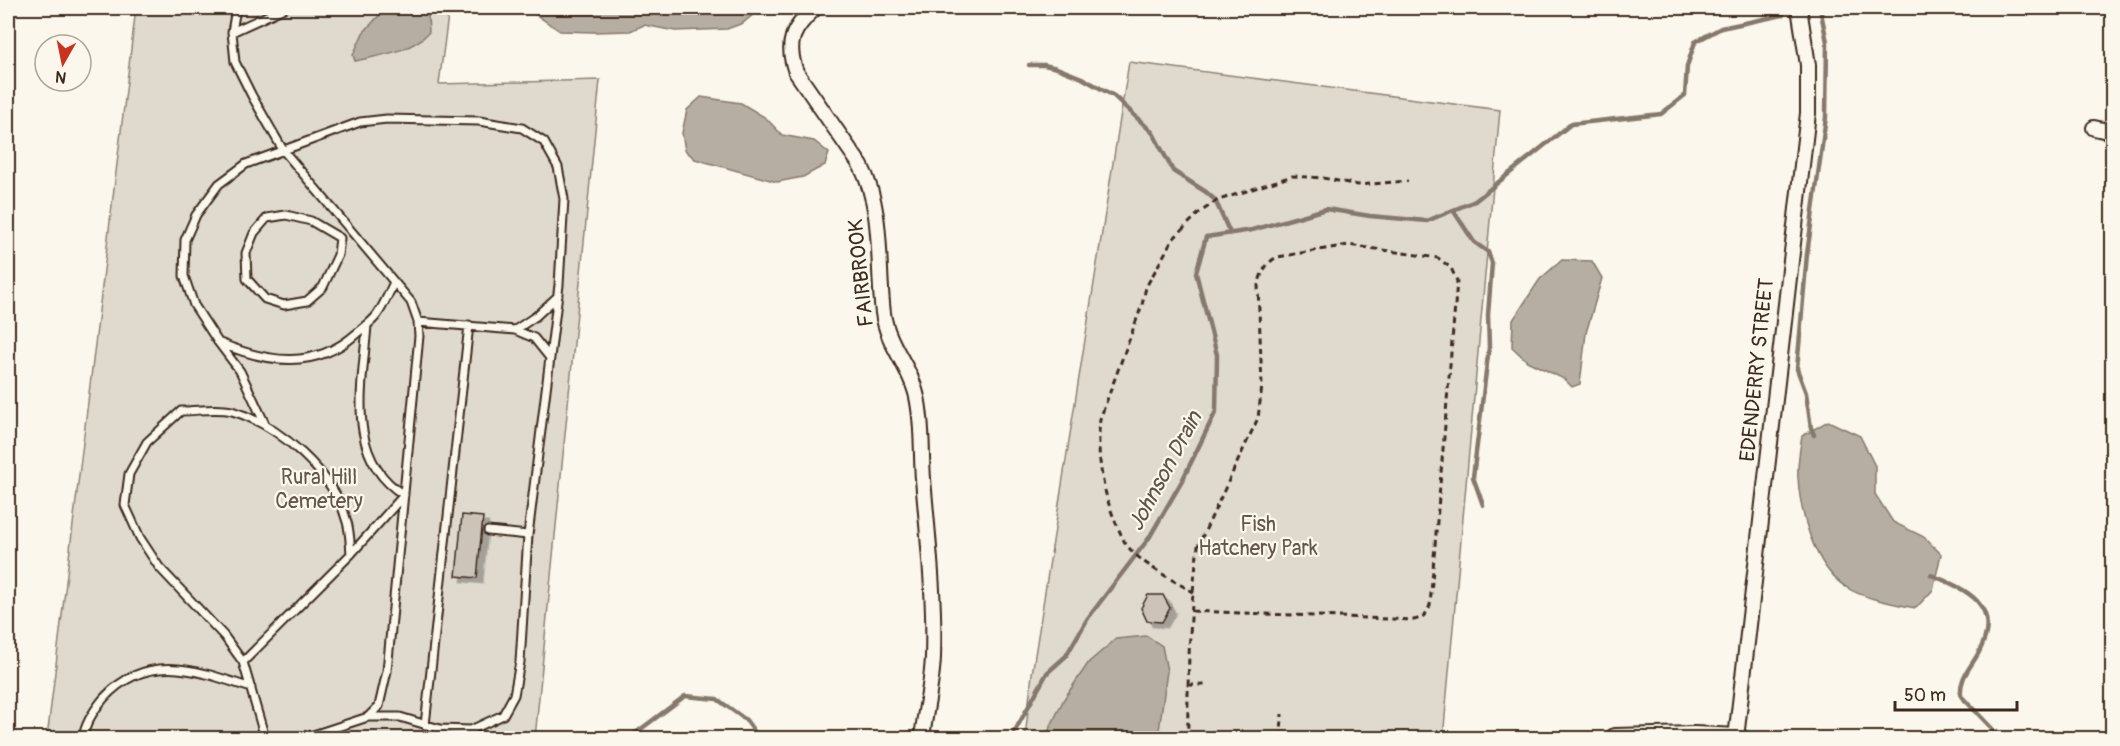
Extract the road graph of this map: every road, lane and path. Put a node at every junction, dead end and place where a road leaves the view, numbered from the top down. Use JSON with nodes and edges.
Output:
{"nodes":[{"id":1,"x":236,"y":8,"type":"edge"},
{"id":2,"x":284,"y":8,"type":"edge"},
{"id":3,"x":815,"y":8,"type":"edge"},
{"id":4,"x":1799,"y":8,"type":"edge"},
{"id":5,"x":232,"y":32,"type":"junction"},
{"id":6,"x":2094,"y":128,"type":"dead end"},
{"id":7,"x":2112,"y":132,"type":"edge"},
{"id":8,"x":283,"y":150,"type":"junction"},
{"id":9,"x":1407,"y":180,"type":"dead end"},
{"id":10,"x":354,"y":234,"type":"junction"},
{"id":11,"x":340,"y":238,"type":"junction"},
{"id":12,"x":394,"y":282,"type":"junction"},
{"id":13,"x":558,"y":296,"type":"junction"},
{"id":14,"x":418,"y":322,"type":"junction"},
{"id":15,"x":367,"y":325,"type":"junction"},
{"id":16,"x":469,"y":325,"type":"junction"},
{"id":17,"x":515,"y":330,"type":"junction"},
{"id":18,"x":218,"y":342,"type":"junction"},
{"id":19,"x":550,"y":358,"type":"junction"},
{"id":20,"x":266,"y":424,"type":"junction"},
{"id":21,"x":404,"y":495,"type":"junction"},
{"id":22,"x":488,"y":531,"type":"dead end"},
{"id":23,"x":528,"y":535,"type":"junction"},
{"id":24,"x":351,"y":554,"type":"junction"},
{"id":25,"x":1194,"y":593,"type":"junction"},
{"id":26,"x":1193,"y":611,"type":"junction"},
{"id":27,"x":243,"y":663,"type":"junction"},
{"id":28,"x":1188,"y":685,"type":"junction"},
{"id":29,"x":1205,"y":686,"type":"dead end"},
{"id":30,"x":251,"y":688,"type":"junction"},
{"id":31,"x":1282,"y":714,"type":"dead end"},
{"id":32,"x":368,"y":717,"type":"junction"},
{"id":33,"x":425,"y":725,"type":"junction"},
{"id":34,"x":922,"y":732,"type":"edge"},
{"id":35,"x":83,"y":738,"type":"edge"},
{"id":36,"x":265,"y":738,"type":"edge"},
{"id":37,"x":304,"y":738,"type":"edge"},
{"id":38,"x":1188,"y":738,"type":"edge"},
{"id":39,"x":1281,"y":738,"type":"edge"},
{"id":40,"x":1616,"y":738,"type":"edge"},
{"id":41,"x":1737,"y":738,"type":"edge"}],
"edges":[{"from":1,"to":5,"type":"lane"},
{"from":2,"to":5,"type":"lane"},
{"from":3,"to":34,"type":"street","name":"FAIRBROOK"},
{"from":4,"to":41,"type":"street","name":"EDENDERRY STREET"},
{"from":5,"to":8,"type":"lane"},
{"from":6,"to":7,"type":"street"},
{"from":8,"to":10,"type":"lane"},
{"from":8,"to":13,"type":"lane"},
{"from":8,"to":18,"type":"lane"},
{"from":9,"to":25,"type":"path"},
{"from":10,"to":11,"type":"lane"},
{"from":10,"to":12,"type":"lane"},
{"from":11,"to":11,"type":"lane"},
{"from":12,"to":14,"type":"lane"},
{"from":12,"to":15,"type":"lane"},
{"from":13,"to":17,"type":"lane"},
{"from":13,"to":19,"type":"lane"},
{"from":14,"to":16,"type":"lane"},
{"from":14,"to":21,"type":"lane"},
{"from":15,"to":18,"type":"lane"},
{"from":15,"to":21,"type":"lane"},
{"from":16,"to":17,"type":"lane"},
{"from":16,"to":33,"type":"lane"},
{"from":17,"to":19,"type":"lane"},
{"from":18,"to":20,"type":"lane"},
{"from":19,"to":23,"type":"lane"},
{"from":20,"to":24,"type":"lane"},
{"from":20,"to":27,"type":"lane"},
{"from":21,"to":24,"type":"lane"},
{"from":21,"to":32,"type":"lane"},
{"from":22,"to":23,"type":"lane"},
{"from":23,"to":33,"type":"lane"},
{"from":24,"to":27,"type":"lane"},
{"from":25,"to":26,"type":"path"},
{"from":25,"to":26,"type":"path"},
{"from":26,"to":28,"type":"path"},
{"from":27,"to":30,"type":"lane"},
{"from":28,"to":29,"type":"path"},
{"from":28,"to":38,"type":"path"},
{"from":30,"to":35,"type":"lane"},
{"from":30,"to":36,"type":"lane"},
{"from":31,"to":39,"type":"path"},
{"from":32,"to":33,"type":"lane"},
{"from":32,"to":37,"type":"lane"},
{"from":40,"to":41,"type":"street"}]}
